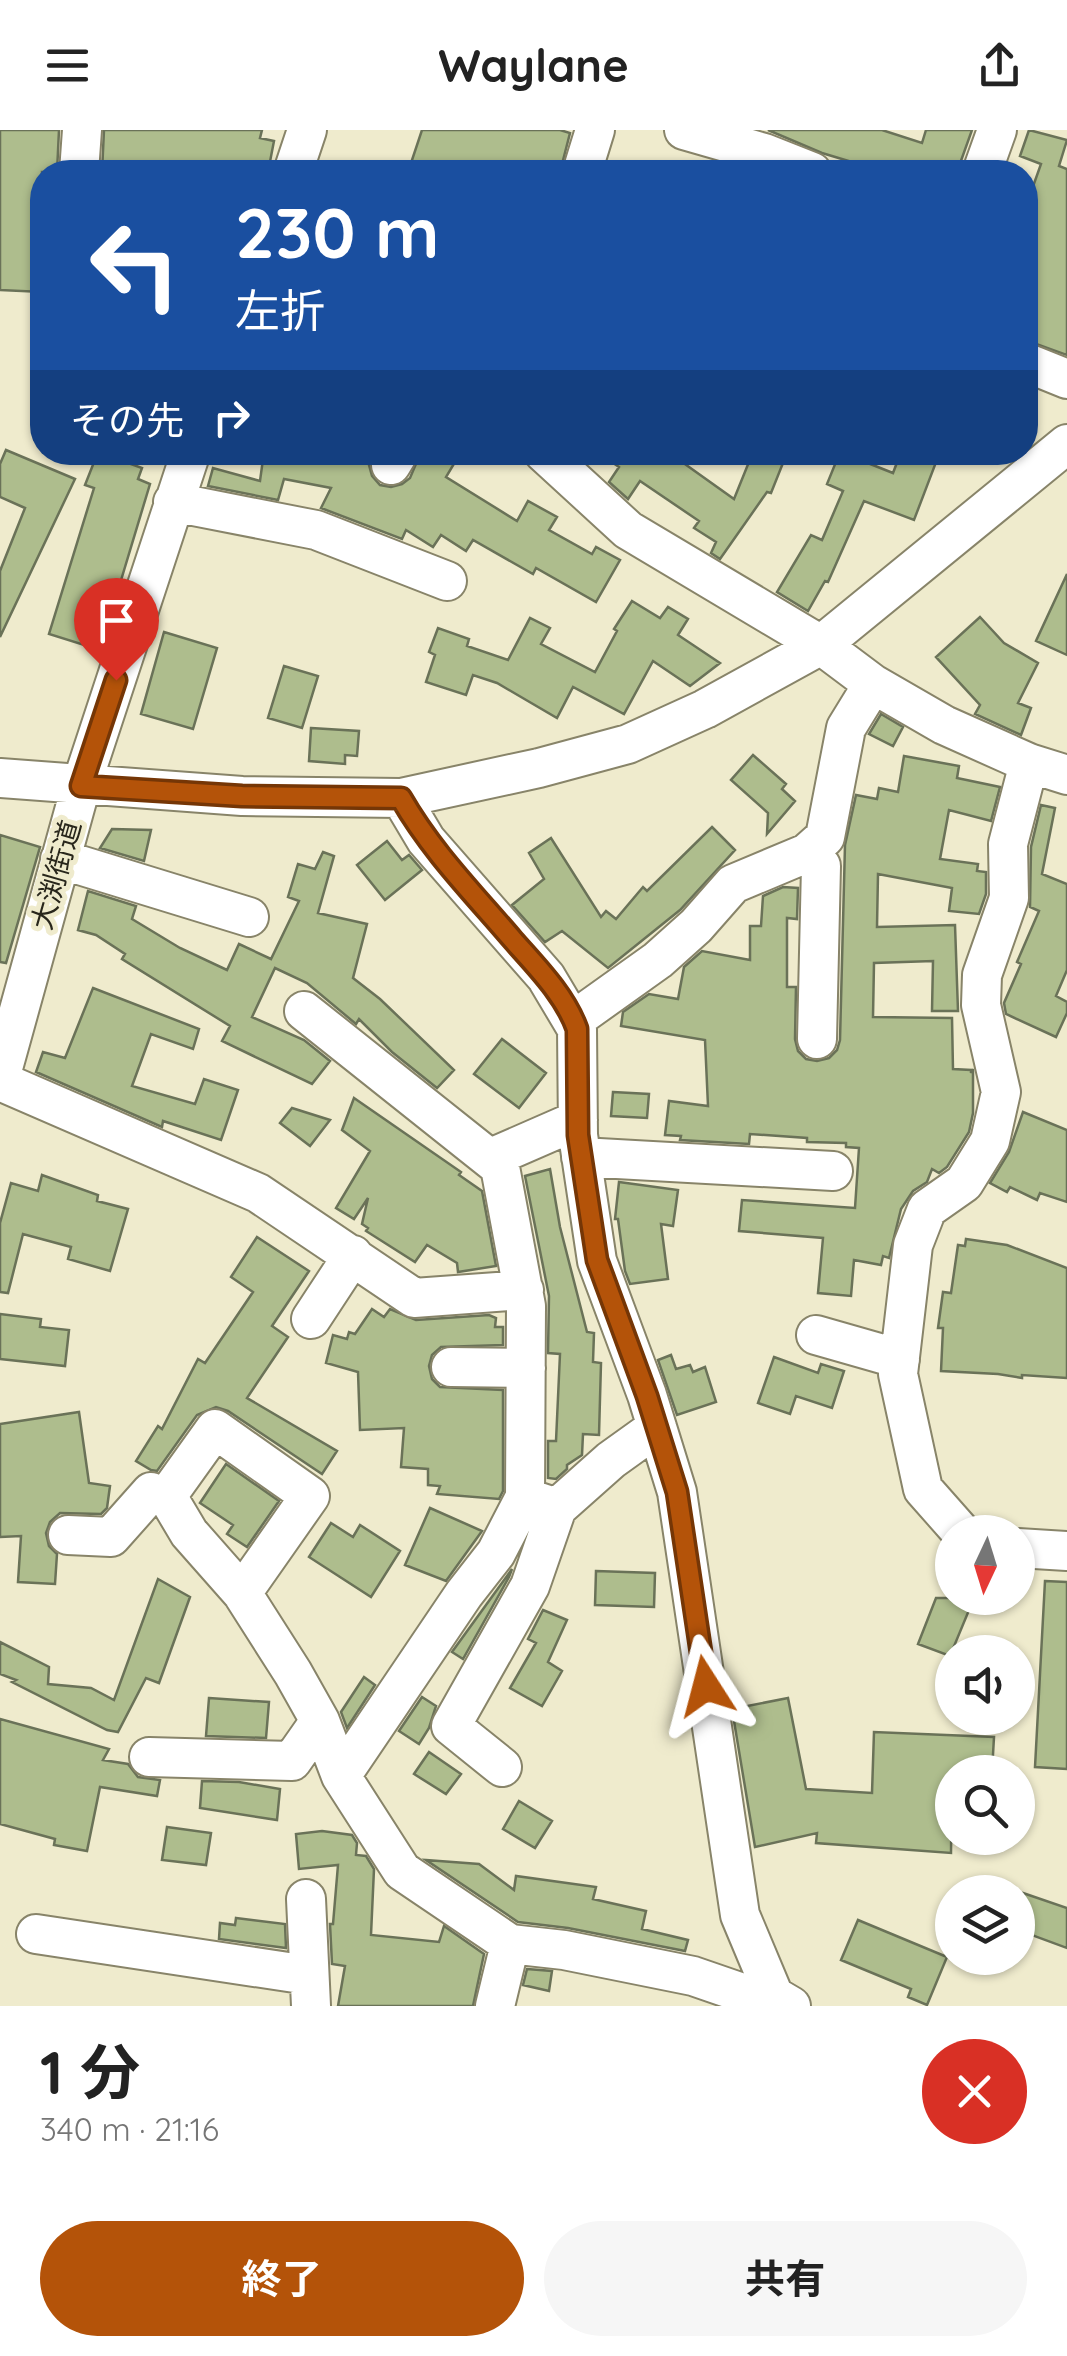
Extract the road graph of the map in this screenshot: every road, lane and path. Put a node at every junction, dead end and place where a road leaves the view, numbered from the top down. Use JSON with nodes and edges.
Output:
{"nodes":[{"id":1,"x":82,"y":130,"type":"edge"},
{"id":2,"x":595,"y":130,"type":"edge"},
{"id":3,"x":684,"y":130,"type":"edge"},
{"id":4,"x":998,"y":130,"type":"edge"},
{"id":5,"x":768,"y":142,"type":"edge"},
{"id":6,"x":80,"y":160,"type":"edge"},
{"id":7,"x":586,"y":160,"type":"edge"},
{"id":8,"x":794,"y":160,"type":"edge"},
{"id":9,"x":987,"y":160,"type":"edge"},
{"id":10,"x":1038,"y":367,"type":"edge"},
{"id":11,"x":1067,"y":379,"type":"edge"},
{"id":12,"x":1067,"y":444,"type":"edge"},
{"id":13,"x":186,"y":465,"type":"edge"},
{"id":14,"x":558,"y":465,"type":"edge"},
{"id":15,"x":173,"y":502,"type":"junction"},
{"id":16,"x":446,"y":581,"type":"dead end"},
{"id":17,"x":821,"y":644,"type":"junction"},
{"id":18,"x":873,"y":684,"type":"junction"},
{"id":19,"x":1030,"y":763,"type":"junction"},
{"id":20,"x":1067,"y":775,"type":"edge"},
{"id":21,"x":0,"y":778,"type":"edge"},
{"id":22,"x":81,"y":786,"type":"junction"},
{"id":23,"x":401,"y":798,"type":"junction"},
{"id":24,"x":808,"y":853,"type":"junction"},
{"id":25,"x":60,"y":859,"type":"junction"},
{"id":26,"x":249,"y":916,"type":"dead end"},
{"id":27,"x":304,"y":1011,"type":"dead end"},
{"id":28,"x":574,"y":1020,"type":"junction"},
{"id":29,"x":6,"y":1032,"type":"edge"},
{"id":30,"x":817,"y":1039,"type":"dead end"},
{"id":31,"x":0,"y":1080,"type":"edge"},
{"id":32,"x":578,"y":1120,"type":"junction"},
{"id":33,"x":491,"y":1158,"type":"junction"},
{"id":34,"x":581,"y":1158,"type":"junction"},
{"id":35,"x":833,"y":1171,"type":"dead end"},
{"id":36,"x":353,"y":1255,"type":"junction"},
{"id":37,"x":524,"y":1290,"type":"junction"},
{"id":38,"x":311,"y":1320,"type":"dead end"},
{"id":39,"x":816,"y":1335,"type":"dead end"},
{"id":40,"x":900,"y":1359,"type":"junction"},
{"id":41,"x":451,"y":1367,"type":"dead end"},
{"id":42,"x":526,"y":1368,"type":"junction"},
{"id":43,"x":657,"y":1427,"type":"junction"},
{"id":44,"x":151,"y":1492,"type":"dead end"},
{"id":45,"x":541,"y":1503,"type":"junction"},
{"id":46,"x":946,"y":1515,"type":"edge"},
{"id":47,"x":68,"y":1534,"type":"dead end"},
{"id":48,"x":1035,"y":1549,"type":"edge"},
{"id":49,"x":1067,"y":1551,"type":"edge"},
{"id":50,"x":242,"y":1593,"type":"dead end"},
{"id":51,"x":320,"y":1721,"type":"junction"},
{"id":52,"x":149,"y":1756,"type":"dead end"},
{"id":53,"x":502,"y":1767,"type":"dead end"},
{"id":54,"x":341,"y":1776,"type":"junction"},
{"id":55,"x":306,"y":1899,"type":"dead end"},
{"id":56,"x":36,"y":1934,"type":"dead end"},
{"id":57,"x":510,"y":1944,"type":"junction"},
{"id":58,"x":309,"y":1990,"type":"edge"},
{"id":59,"x":783,"y":2001,"type":"edge"},
{"id":60,"x":495,"y":2006,"type":"edge"}],
"edges":[{"from":1,"to":6,"type":"street"},
{"from":2,"to":7,"type":"street"},
{"from":3,"to":5,"type":"street"},
{"from":4,"to":9,"type":"street"},
{"from":5,"to":8,"type":"street"},
{"from":10,"to":11,"type":"street"},
{"from":12,"to":17,"type":"street"},
{"from":13,"to":15,"type":"street","name":"大渕街道"},
{"from":14,"to":17,"type":"street"},
{"from":15,"to":16,"type":"street"},
{"from":15,"to":22,"type":"street","name":"大渕街道"},
{"from":17,"to":18,"type":"street"},
{"from":17,"to":23,"type":"street"},
{"from":18,"to":19,"type":"street"},
{"from":18,"to":24,"type":"street"},
{"from":19,"to":20,"type":"street"},
{"from":19,"to":40,"type":"street"},
{"from":21,"to":22,"type":"street"},
{"from":22,"to":23,"type":"street"},
{"from":22,"to":25,"type":"street","name":"大渕街道"},
{"from":23,"to":28,"type":"street"},
{"from":24,"to":28,"type":"street"},
{"from":24,"to":30,"type":"street"},
{"from":25,"to":26,"type":"street"},
{"from":25,"to":29,"type":"street","name":"大渕街道"},
{"from":27,"to":33,"type":"street"},
{"from":28,"to":32,"type":"street"},
{"from":29,"to":31,"type":"street","name":"大渕街道"},
{"from":31,"to":36,"type":"street"},
{"from":32,"to":33,"type":"street"},
{"from":32,"to":34,"type":"street"},
{"from":33,"to":37,"type":"street"},
{"from":34,"to":35,"type":"street"},
{"from":34,"to":43,"type":"street"},
{"from":36,"to":37,"type":"street"},
{"from":36,"to":38,"type":"street"},
{"from":37,"to":42,"type":"street"},
{"from":39,"to":40,"type":"street"},
{"from":40,"to":46,"type":"street"},
{"from":41,"to":42,"type":"street"},
{"from":42,"to":45,"type":"street"},
{"from":43,"to":45,"type":"street"},
{"from":43,"to":59,"type":"street"},
{"from":44,"to":47,"type":"street"},
{"from":45,"to":53,"type":"street"},
{"from":45,"to":54,"type":"street"},
{"from":48,"to":49,"type":"street"},
{"from":50,"to":51,"type":"street"},
{"from":51,"to":52,"type":"street"},
{"from":51,"to":54,"type":"street"},
{"from":54,"to":57,"type":"street"},
{"from":55,"to":58,"type":"street"},
{"from":56,"to":58,"type":"street"},
{"from":57,"to":59,"type":"street"},
{"from":57,"to":60,"type":"street"}]}
